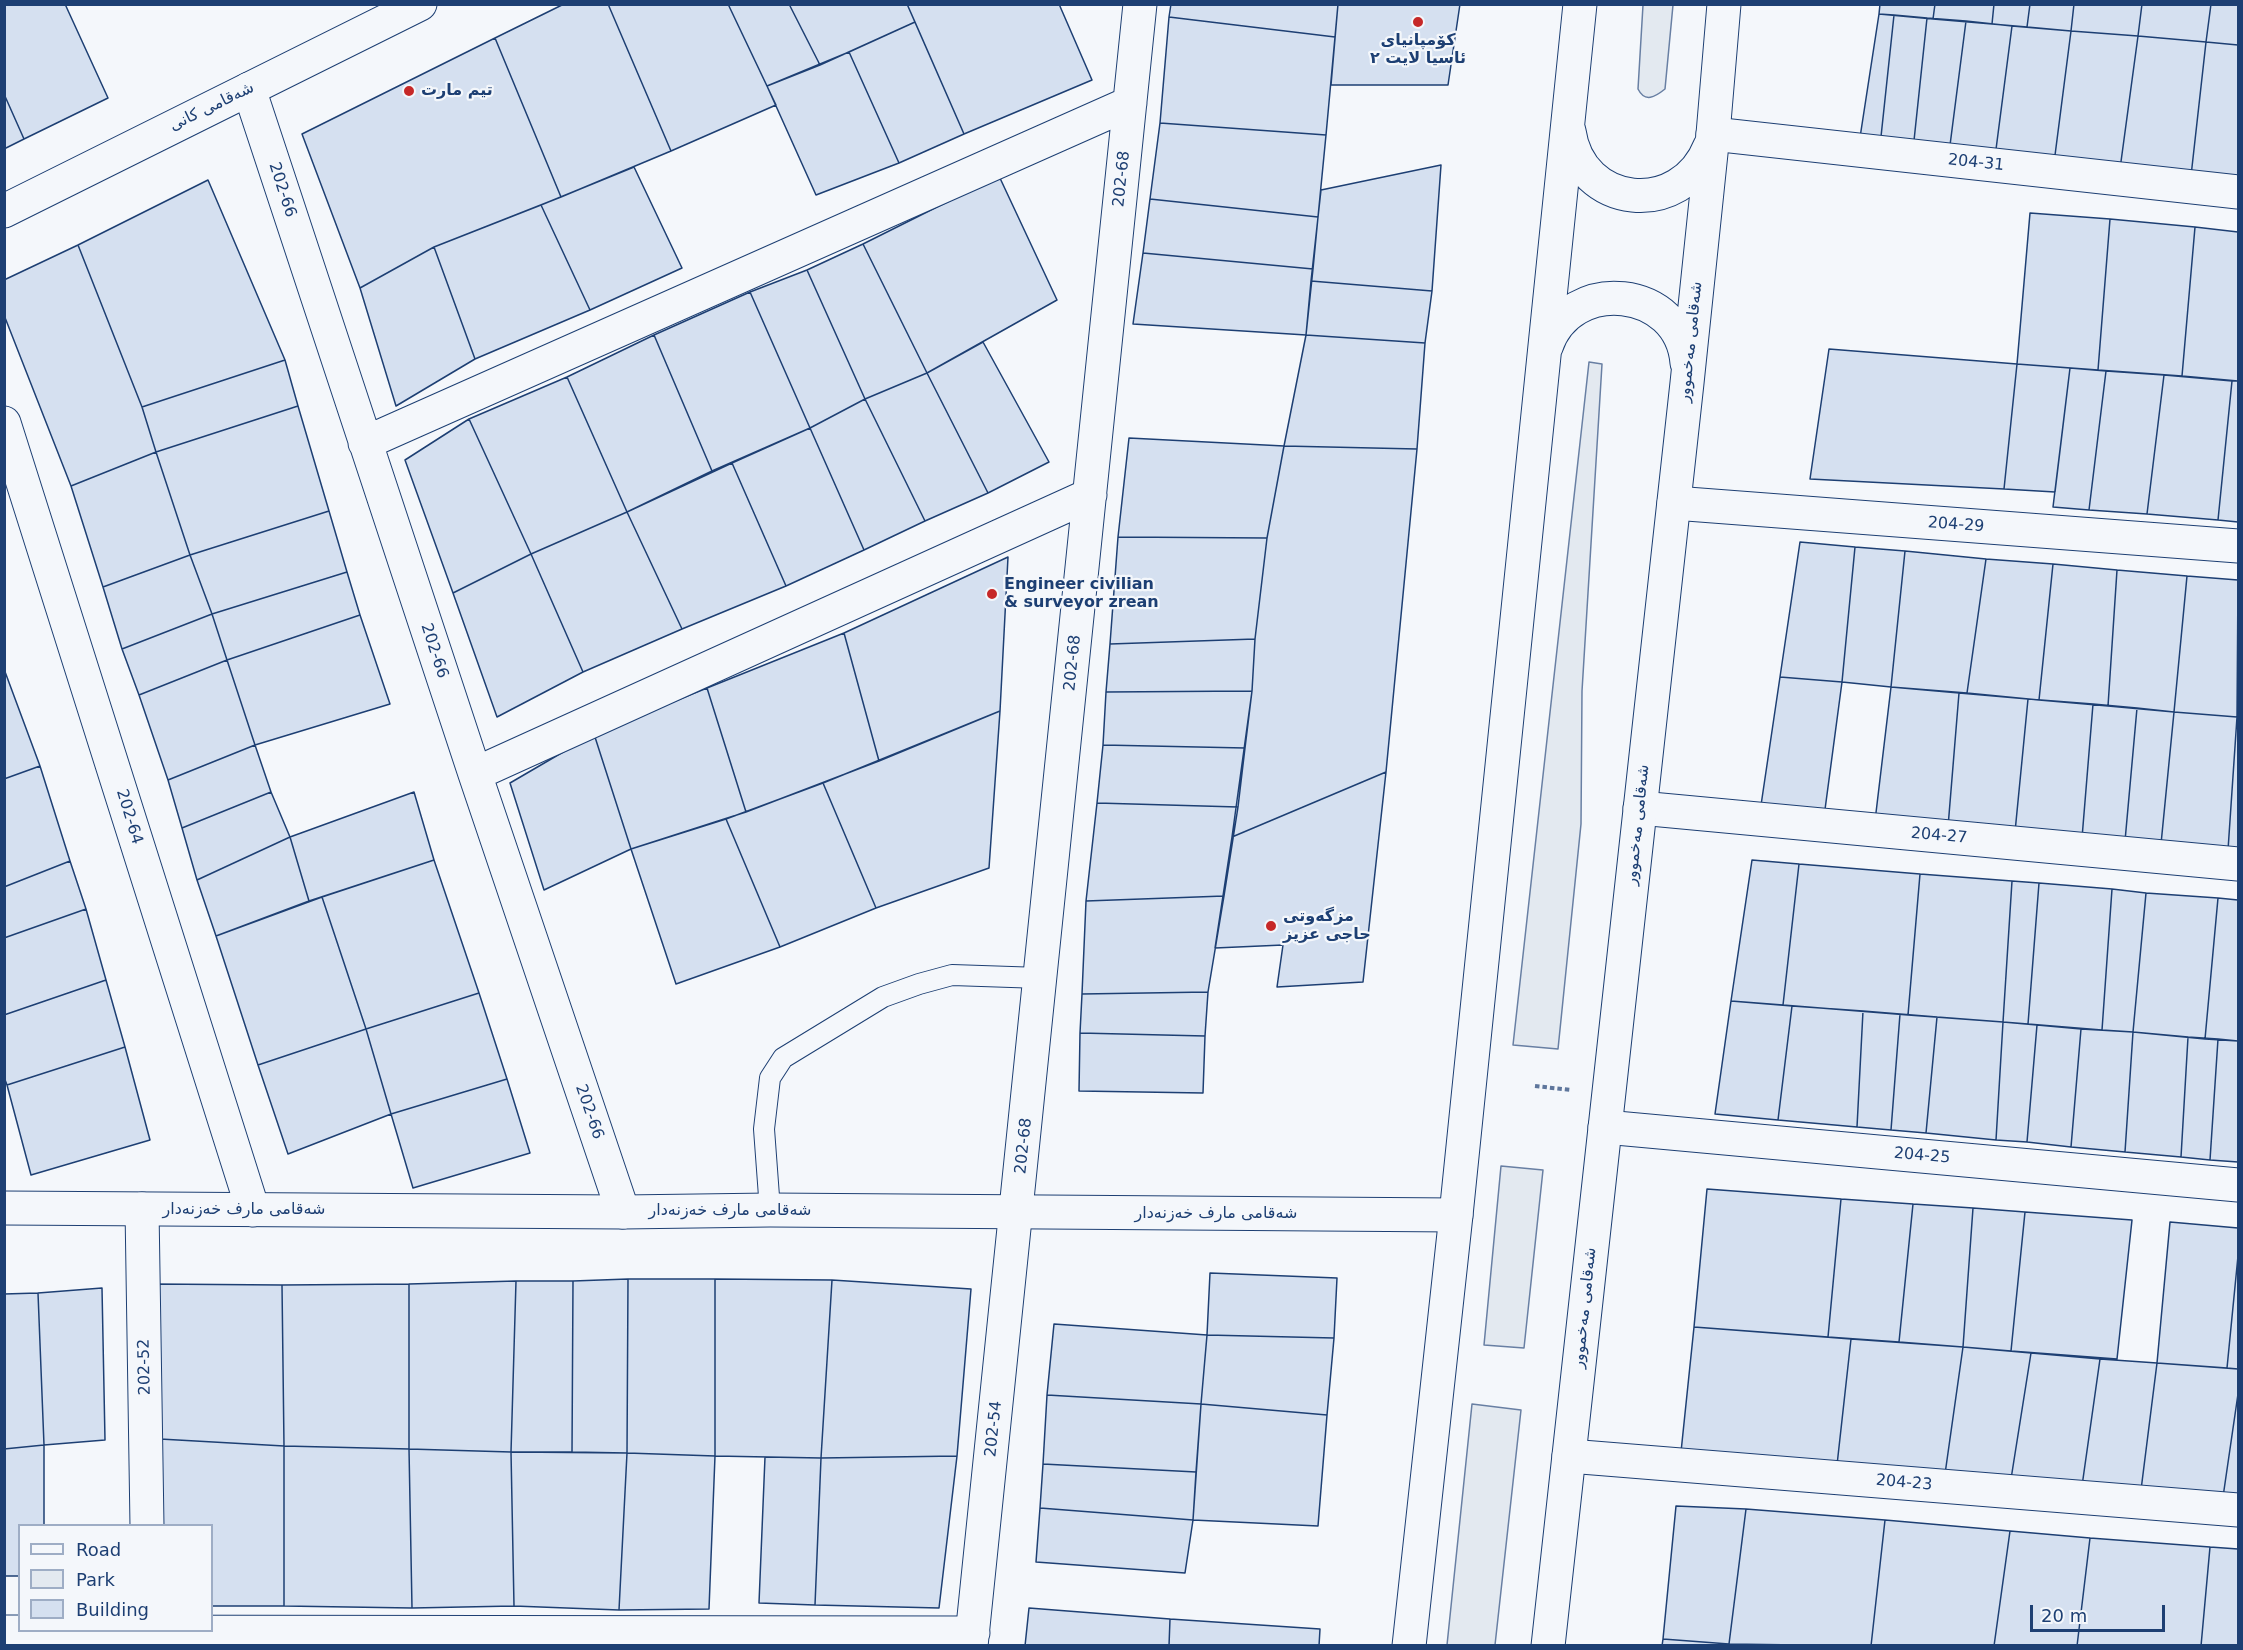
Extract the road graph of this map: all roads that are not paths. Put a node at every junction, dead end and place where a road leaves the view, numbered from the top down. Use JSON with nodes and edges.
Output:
{"nodes":[{"id":1,"x":420,"y":4,"type":"edge"},
{"id":2,"x":1140,"y":4,"type":"edge"},
{"id":3,"x":1580,"y":4,"type":"edge"},
{"id":4,"x":1724,"y":4,"type":"edge"},
{"id":5,"x":249,"y":89,"type":"junction"},
{"id":6,"x":1130,"y":103,"type":"junction"},
{"id":7,"x":1568,"y":120,"type":"junction"},
{"id":8,"x":1713,"y":134,"type":"junction"},
{"id":9,"x":2238,"y":192,"type":"edge"},
{"id":10,"x":4,"y":211,"type":"edge"},
{"id":11,"x":1544,"y":356,"type":"junction"},
{"id":12,"x":1687,"y":383,"type":"junction"},
{"id":13,"x":4,"y":423,"type":"edge"},
{"id":14,"x":365,"y":443,"type":"junction"},
{"id":15,"x":1090,"y":495,"type":"junction"},
{"id":16,"x":1674,"y":503,"type":"junction"},
{"id":17,"x":2238,"y":546,"type":"edge"},
{"id":18,"x":475,"y":774,"type":"junction"},
{"id":19,"x":1640,"y":808,"type":"junction"},
{"id":20,"x":2238,"y":864,"type":"edge"},
{"id":21,"x":1041,"y":978,"type":"junction"},
{"id":22,"x":1605,"y":1127,"type":"junction"},
{"id":23,"x":2238,"y":1185,"type":"edge"},
{"id":24,"x":4,"y":1209,"type":"edge"},
{"id":25,"x":142,"y":1209,"type":"junction"},
{"id":26,"x":253,"y":1210,"type":"junction"},
{"id":27,"x":770,"y":1210,"type":"junction"},
{"id":28,"x":623,"y":1212,"type":"junction"},
{"id":29,"x":1017,"y":1213,"type":"junction"},
{"id":30,"x":1456,"y":1215,"type":"junction"},
{"id":31,"x":1569,"y":1456,"type":"junction"},
{"id":32,"x":2238,"y":1510,"type":"edge"},
{"id":33,"x":147,"y":1524,"type":"edge"},
{"id":34,"x":213,"y":1632,"type":"edge"},
{"id":35,"x":972,"y":1639,"type":"edge"},
{"id":36,"x":1409,"y":1646,"type":"edge"},
{"id":37,"x":1548,"y":1646,"type":"edge"}],
"edges":[{"from":1,"to":5,"type":"main road","name":"شەقامی کانی"},
{"from":2,"to":6,"type":"main road","name":"202-68"},
{"from":3,"to":7,"type":"main road"},
{"from":4,"to":8,"type":"main road","name":"شەقامی مەخموور"},
{"from":5,"to":10,"type":"main road","name":"شەقامی کانی"},
{"from":5,"to":14,"type":"main road","name":"202-66"},
{"from":6,"to":14,"type":"main road"},
{"from":6,"to":15,"type":"main road","name":"202-68"},
{"from":7,"to":8,"type":"main road"},
{"from":7,"to":11,"type":"main road"},
{"from":8,"to":9,"type":"main road","name":"204-31"},
{"from":8,"to":12,"type":"main road","name":"شەقامی مەخموور"},
{"from":11,"to":12,"type":"main road"},
{"from":11,"to":30,"type":"main road"},
{"from":12,"to":16,"type":"main road","name":"شەقامی مەخموور"},
{"from":13,"to":26,"type":"main road","name":"202-64"},
{"from":14,"to":18,"type":"main road","name":"202-66"},
{"from":15,"to":18,"type":"main road"},
{"from":15,"to":21,"type":"main road","name":"202-68"},
{"from":16,"to":17,"type":"main road","name":"204-29"},
{"from":16,"to":19,"type":"main road","name":"شەقامی مەخموور"},
{"from":18,"to":28,"type":"main road","name":"202-66"},
{"from":19,"to":20,"type":"main road","name":"204-27"},
{"from":19,"to":22,"type":"main road","name":"شەقامی مەخموور"},
{"from":21,"to":27,"type":"lane"},
{"from":21,"to":29,"type":"main road","name":"202-68"},
{"from":22,"to":23,"type":"main road","name":"204-25"},
{"from":22,"to":31,"type":"main road","name":"شەقامی مەخموور"},
{"from":24,"to":25,"type":"main road","name":"شەقامی مارف خەزنەدار"},
{"from":25,"to":26,"type":"main road","name":"شەقامی مارف خەزنەدار"},
{"from":25,"to":33,"type":"main road","name":"202-52"},
{"from":26,"to":28,"type":"main road","name":"شەقامی مارف خەزنەدار"},
{"from":27,"to":28,"type":"main road","name":"شەقامی مارف خەزنەدار"},
{"from":27,"to":29,"type":"main road","name":"شەقامی مارف خەزنەدار"},
{"from":29,"to":30,"type":"main road","name":"شەقامی مارف خەزنەدار"},
{"from":29,"to":35,"type":"main road","name":"202-54"},
{"from":30,"to":36,"type":"main road"},
{"from":31,"to":32,"type":"main road","name":"204-23"},
{"from":31,"to":37,"type":"main road","name":"شەقامی مەخموور"},
{"from":34,"to":35,"type":"main road"}]}
